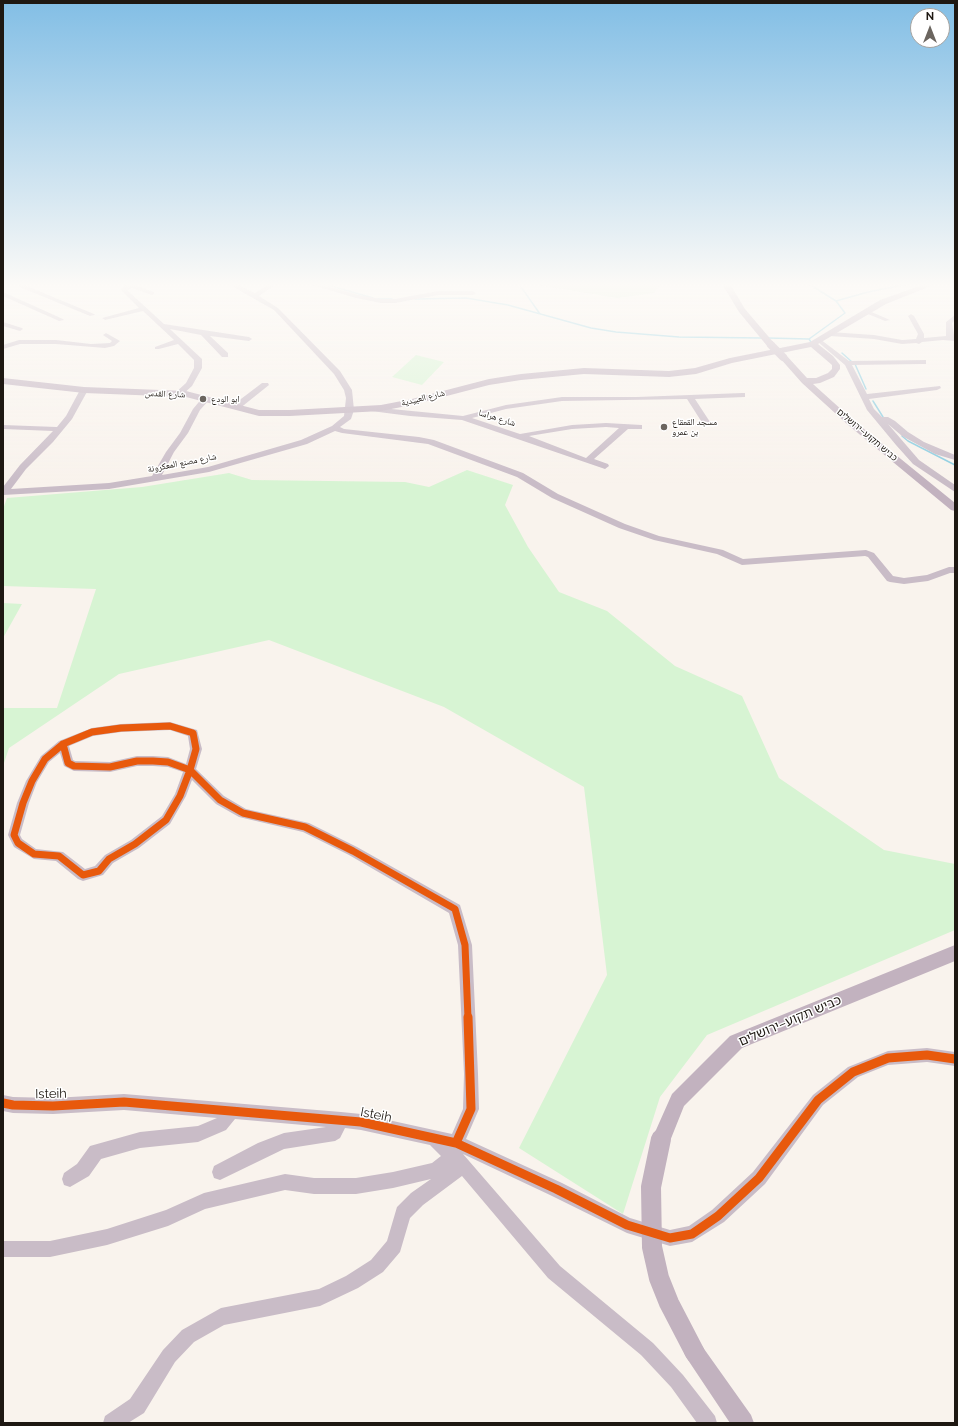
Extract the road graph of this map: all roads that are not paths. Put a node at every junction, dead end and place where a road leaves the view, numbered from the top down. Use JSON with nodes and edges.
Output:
{"nodes":[{"id":1,"x":189,"y":351,"type":"edge"},
{"id":2,"x":221,"y":351,"type":"edge"},
{"id":3,"x":315,"y":351,"type":"edge"},
{"id":4,"x":777,"y":351,"type":"edge"},
{"id":5,"x":782,"y":351,"type":"edge"},
{"id":6,"x":823,"y":351,"type":"edge"},
{"id":7,"x":830,"y":351,"type":"edge"},
{"id":8,"x":225,"y":355,"type":"dead end"},
{"id":9,"x":923,"y":362,"type":"dead end"},
{"id":10,"x":847,"y":363,"type":"junction"},
{"id":11,"x":3,"y":381,"type":"edge"},
{"id":12,"x":805,"y":381,"type":"junction"},
{"id":13,"x":265,"y":385,"type":"dead end"},
{"id":14,"x":937,"y":388,"type":"dead end"},
{"id":15,"x":84,"y":390,"type":"junction"},
{"id":16,"x":179,"y":393,"type":"junction"},
{"id":17,"x":742,"y":395,"type":"dead end"},
{"id":18,"x":690,"y":396,"type":"junction"},
{"id":19,"x":865,"y":397,"type":"junction"},
{"id":20,"x":206,"y":399,"type":"junction"},
{"id":21,"x":236,"y":406,"type":"junction"},
{"id":22,"x":371,"y":409,"type":"junction"},
{"id":23,"x":350,"y":410,"type":"junction"},
{"id":24,"x":463,"y":418,"type":"junction"},
{"id":25,"x":880,"y":419,"type":"junction"},
{"id":26,"x":706,"y":422,"type":"dead end"},
{"id":27,"x":626,"y":426,"type":"junction"},
{"id":28,"x":3,"y":427,"type":"edge"},
{"id":29,"x":639,"y":427,"type":"dead end"},
{"id":30,"x":335,"y":428,"type":"junction"},
{"id":31,"x":59,"y":429,"type":"junction"},
{"id":32,"x":520,"y":436,"type":"junction"},
{"id":33,"x":955,"y":458,"type":"edge"},
{"id":34,"x":588,"y":460,"type":"junction"},
{"id":35,"x":605,"y":466,"type":"dead end"},
{"id":36,"x":155,"y":479,"type":"junction"},
{"id":37,"x":955,"y":489,"type":"edge"},
{"id":38,"x":3,"y":492,"type":"edge"},
{"id":39,"x":955,"y":508,"type":"edge"},
{"id":40,"x":955,"y":570,"type":"edge"},
{"id":41,"x":63,"y":744,"type":"junction"},
{"id":42,"x":190,"y":770,"type":"junction"},
{"id":43,"x":955,"y":953,"type":"edge"},
{"id":44,"x":955,"y":1059,"type":"edge"},
{"id":45,"x":3,"y":1103,"type":"edge"},
{"id":46,"x":232,"y":1111,"type":"junction"},
{"id":47,"x":341,"y":1120,"type":"junction"},
{"id":48,"x":458,"y":1155,"type":"junction"},
{"id":49,"x":220,"y":1172,"type":"dead end"},
{"id":50,"x":70,"y":1179,"type":"dead end"},
{"id":51,"x":3,"y":1249,"type":"edge"},
{"id":52,"x":112,"y":1423,"type":"edge"},
{"id":53,"x":708,"y":1423,"type":"edge"},
{"id":54,"x":743,"y":1423,"type":"edge"}],
"edges":[{"from":1,"to":16,"type":"street"},
{"from":2,"to":8,"type":"street"},
{"from":3,"to":23,"type":"street"},
{"from":4,"to":12,"type":"main road","name":"כביש תקוע–ירושלים","bridge":true},
{"from":5,"to":22,"type":"main road","name":"شارع العبيدية"},
{"from":6,"to":12,"type":"main road"},
{"from":7,"to":10,"type":"street"},
{"from":9,"to":10,"type":"street"},
{"from":10,"to":19,"type":"street"},
{"from":11,"to":15,"type":"main road","name":"شارع القدس"},
{"from":12,"to":39,"type":"main road","name":"כביש תקוע–ירושלים"},
{"from":13,"to":21,"type":"street"},
{"from":14,"to":19,"type":"street"},
{"from":15,"to":16,"type":"main road","name":"شارع القدس"},
{"from":15,"to":31,"type":"street"},
{"from":16,"to":20,"type":"main road","name":"شارع القدس"},
{"from":17,"to":18,"type":"street"},
{"from":18,"to":24,"type":"street"},
{"from":18,"to":26,"type":"street"},
{"from":19,"to":25,"type":"street"},
{"from":20,"to":21,"type":"main road","name":"شارع القدس"},
{"from":20,"to":36,"type":"street"},
{"from":21,"to":23,"type":"main road","name":"شارع القدس"},
{"from":22,"to":23,"type":"main road","name":"شارع العبيدية"},
{"from":22,"to":24,"type":"street","name":"شارع هراسا"},
{"from":23,"to":30,"type":"street","name":"شارع مصنع المعكرونة"},
{"from":24,"to":32,"type":"street","name":"شارع هراسا"},
{"from":25,"to":33,"type":"street"},
{"from":25,"to":37,"type":"street"},
{"from":27,"to":29,"type":"street","name":"شارع هراسا"},
{"from":27,"to":32,"type":"street","name":"شارع هراسا"},
{"from":27,"to":34,"type":"street"},
{"from":28,"to":31,"type":"street"},
{"from":30,"to":36,"type":"street","name":"شارع مصنع المعكرونة"},
{"from":30,"to":40,"type":"street"},
{"from":31,"to":38,"type":"street"},
{"from":32,"to":34,"type":"street"},
{"from":34,"to":35,"type":"street"},
{"from":36,"to":38,"type":"street","name":"شارع مصنع المعكرونة"},
{"from":41,"to":42,"type":"street"},
{"from":41,"to":42,"type":"street"},
{"from":41,"to":42,"type":"street"},
{"from":42,"to":48,"type":"street"},
{"from":43,"to":54,"type":"main road","name":"כביש תקוע–ירושלים","bridge":true},
{"from":44,"to":48,"type":"street"},
{"from":45,"to":46,"type":"street","name":"Isteih"},
{"from":46,"to":47,"type":"street","name":"Isteih"},
{"from":46,"to":50,"type":"street"},
{"from":47,"to":48,"type":"street","name":"Isteih"},
{"from":47,"to":49,"type":"street"},
{"from":48,"to":51,"type":"street"},
{"from":48,"to":52,"type":"street"},
{"from":48,"to":53,"type":"street"}]}
